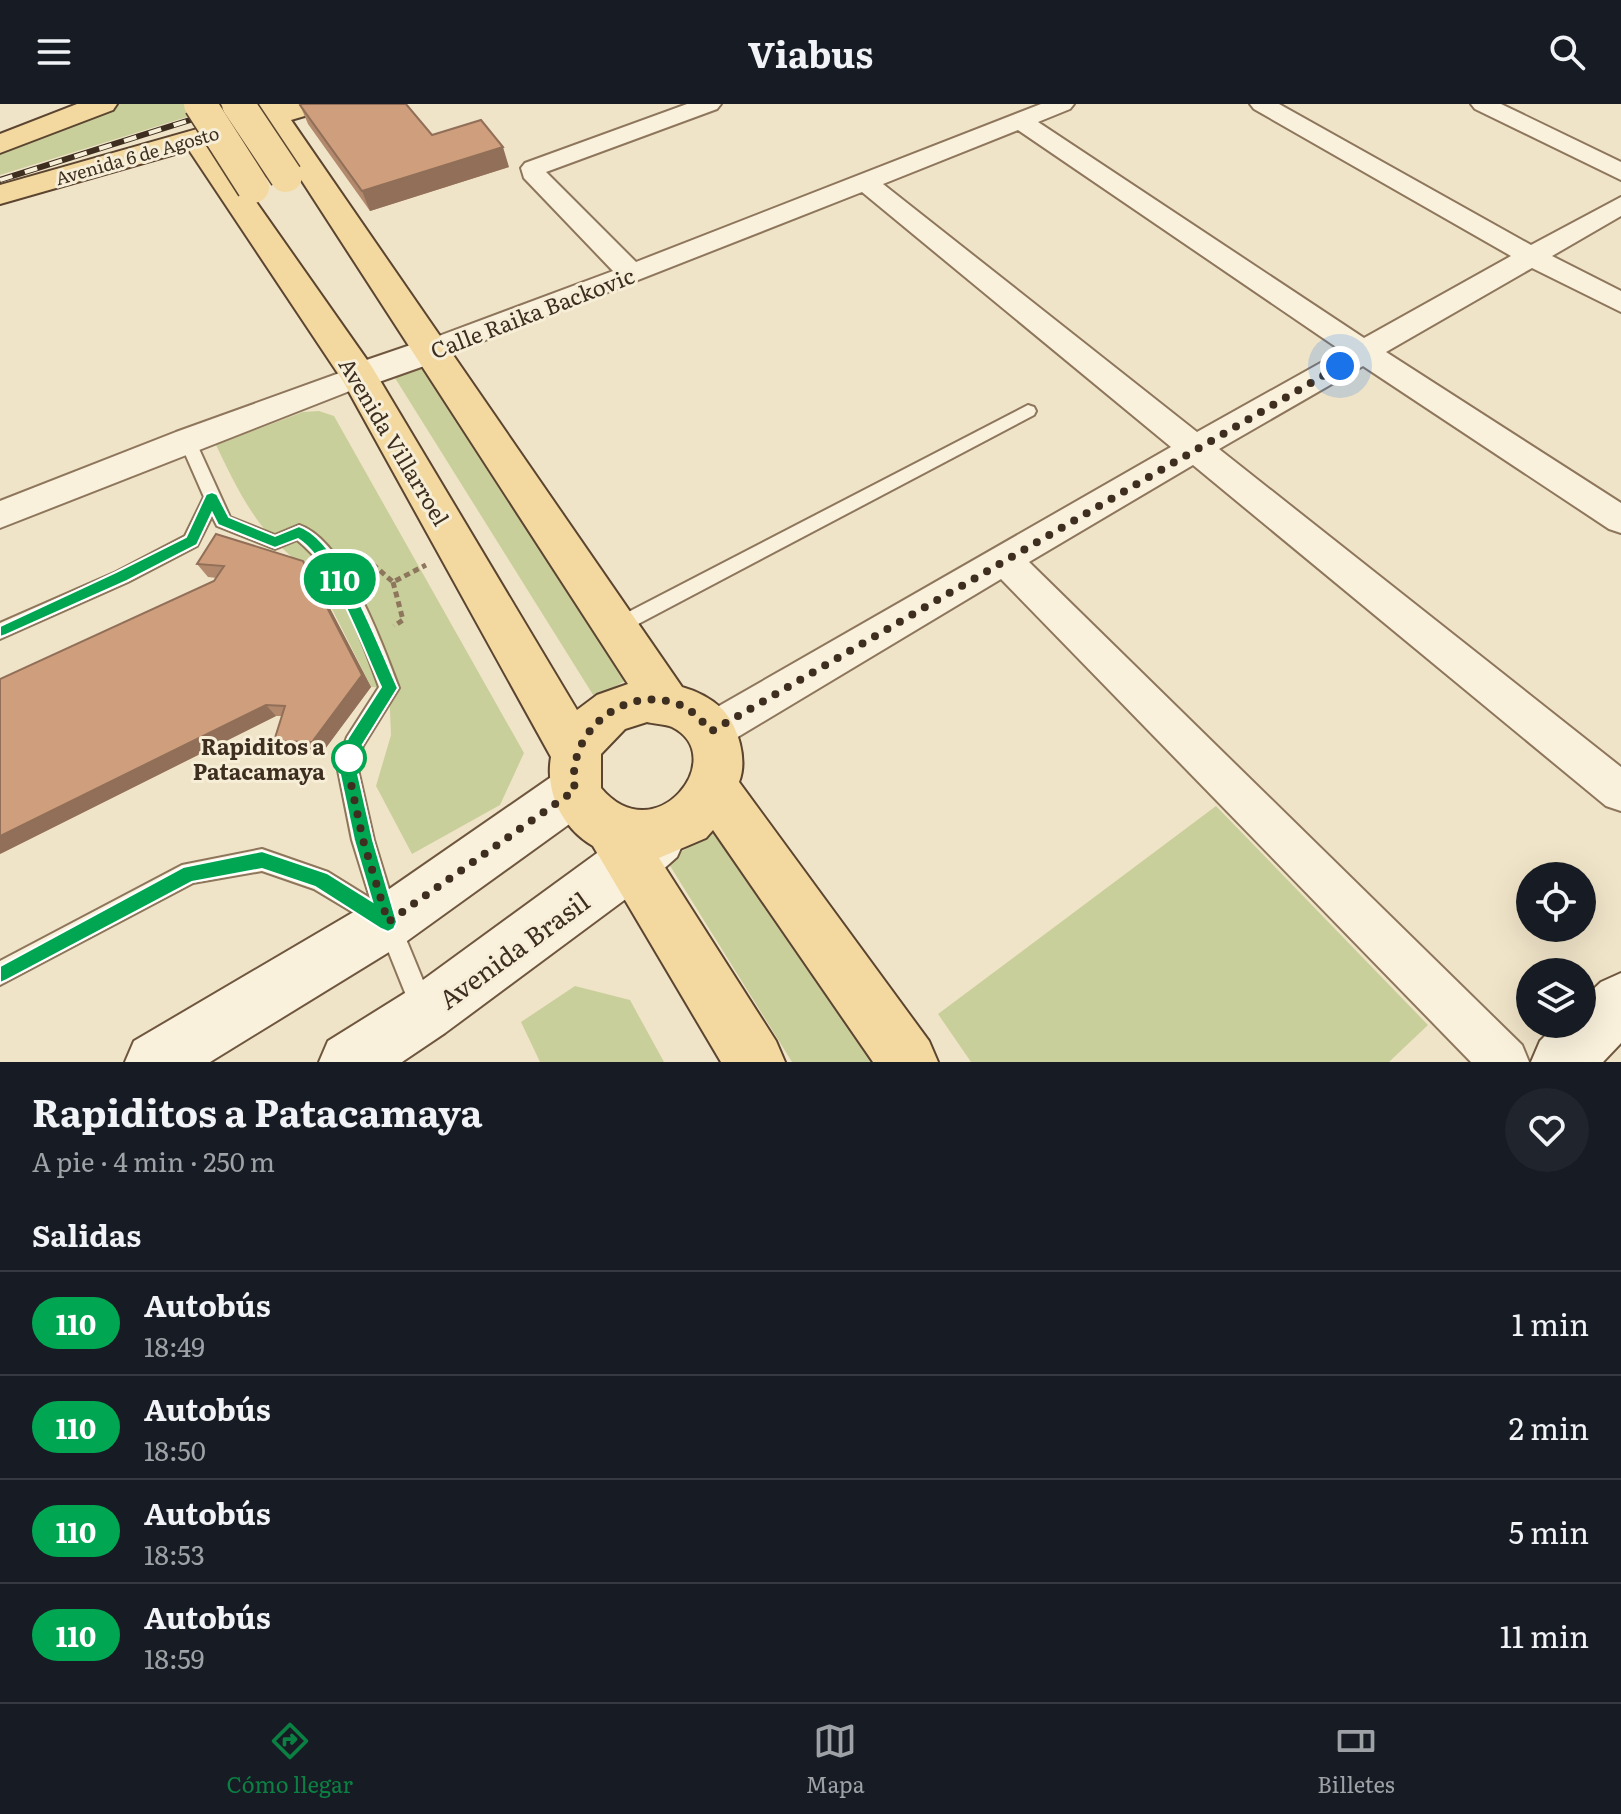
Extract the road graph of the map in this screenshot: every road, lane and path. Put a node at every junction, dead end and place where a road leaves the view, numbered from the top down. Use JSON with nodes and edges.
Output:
{"nodes":[{"id":1,"x":103,"y":104,"type":"edge"},
{"id":2,"x":200,"y":104,"type":"edge"},
{"id":3,"x":238,"y":104,"type":"edge"},
{"id":4,"x":315,"y":104,"type":"edge"},
{"id":5,"x":709,"y":104,"type":"edge"},
{"id":6,"x":1062,"y":104,"type":"edge"},
{"id":7,"x":1262,"y":104,"type":"edge"},
{"id":8,"x":1483,"y":104,"type":"edge"},
{"id":9,"x":270,"y":110,"type":"edge"},
{"id":10,"x":1021,"y":121,"type":"junction"},
{"id":11,"x":196,"y":138,"type":"junction"},
{"id":12,"x":0,"y":144,"type":"edge"},
{"id":13,"x":1621,"y":172,"type":"edge"},
{"id":14,"x":865,"y":182,"type":"junction"},
{"id":15,"x":0,"y":195,"type":"edge"},
{"id":16,"x":1621,"y":205,"type":"edge"},
{"id":17,"x":1531,"y":256,"type":"junction"},
{"id":18,"x":632,"y":274,"type":"junction"},
{"id":19,"x":1621,"y":303,"type":"edge"},
{"id":20,"x":431,"y":350,"type":"junction"},
{"id":21,"x":1364,"y":352,"type":"junction"},
{"id":22,"x":359,"y":376,"type":"junction"},
{"id":23,"x":1028,"y":411,"type":"dead end"},
{"id":24,"x":187,"y":440,"type":"junction"},
{"id":25,"x":1195,"y":448,"type":"junction"},
{"id":26,"x":212,"y":498,"type":"junction"},
{"id":27,"x":0,"y":515,"type":"edge"},
{"id":28,"x":1621,"y":520,"type":"edge"},
{"id":29,"x":459,"y":548,"type":"junction"},
{"id":30,"x":1004,"y":560,"type":"junction"},
{"id":31,"x":339,"y":578,"type":"junction"},
{"id":32,"x":616,"y":627,"type":"junction"},
{"id":33,"x":0,"y":631,"type":"edge"},
{"id":34,"x":665,"y":701,"type":"junction"},
{"id":35,"x":712,"y":731,"type":"junction"},
{"id":36,"x":714,"y":788,"type":"junction"},
{"id":37,"x":1621,"y":792,"type":"edge"},
{"id":38,"x":613,"y":813,"type":"junction"},
{"id":39,"x":388,"y":922,"type":"junction"},
{"id":40,"x":0,"y":973,"type":"edge"},
{"id":41,"x":1621,"y":1002,"type":"edge"},
{"id":42,"x":425,"y":1013,"type":"junction"},
{"id":43,"x":155,"y":1062,"type":"edge"},
{"id":44,"x":349,"y":1062,"type":"edge"},
{"id":45,"x":755,"y":1062,"type":"edge"},
{"id":46,"x":908,"y":1062,"type":"edge"},
{"id":47,"x":1505,"y":1062,"type":"edge"},
{"id":48,"x":1561,"y":1062,"type":"edge"}],
"edges":[{"from":1,"to":12,"type":"main road"},
{"from":2,"to":22,"type":"main road","bridge":true},
{"from":3,"to":20,"type":"main road","bridge":true},
{"from":4,"to":9,"type":"main road","name":"Avenida 6 de Agosto"},
{"from":5,"to":18,"type":"street"},
{"from":6,"to":10,"type":"street","name":"Calle Raika Backovic"},
{"from":7,"to":17,"type":"street"},
{"from":8,"to":13,"type":"street"},
{"from":9,"to":11,"type":"main road","name":"Avenida 6 de Agosto"},
{"from":9,"to":20,"type":"main road"},
{"from":10,"to":14,"type":"street","name":"Calle Raika Backovic"},
{"from":10,"to":21,"type":"street"},
{"from":11,"to":15,"type":"main road","name":"Avenida 6 de Agosto"},
{"from":11,"to":22,"type":"main road","name":"Avenida Villarroel"},
{"from":14,"to":18,"type":"street","name":"Calle Raika Backovic"},
{"from":14,"to":25,"type":"street"},
{"from":16,"to":17,"type":"street"},
{"from":17,"to":19,"type":"street"},
{"from":17,"to":21,"type":"street"},
{"from":18,"to":20,"type":"street","name":"Calle Raika Backovic"},
{"from":20,"to":22,"type":"main road","name":"Calle Raika Backovic"},
{"from":20,"to":32,"type":"main road"},
{"from":21,"to":25,"type":"street"},
{"from":21,"to":28,"type":"street"},
{"from":22,"to":24,"type":"street","name":"Calle Raika Backovic"},
{"from":22,"to":29,"type":"main road","name":"Avenida Villarroel"},
{"from":23,"to":32,"type":"lane"},
{"from":24,"to":26,"type":"lane"},
{"from":24,"to":27,"type":"street","name":"Calle Raika Backovic"},
{"from":25,"to":30,"type":"street"},
{"from":25,"to":37,"type":"street"},
{"from":26,"to":31,"type":"lane"},
{"from":26,"to":33,"type":"lane"},
{"from":29,"to":31,"type":"path"},
{"from":29,"to":38,"type":"main road","name":"Avenida Villarroel"},
{"from":30,"to":35,"type":"street"},
{"from":30,"to":47,"type":"street"},
{"from":31,"to":39,"type":"lane"},
{"from":32,"to":34,"type":"main road"},
{"from":34,"to":35,"type":"main road"},
{"from":34,"to":38,"type":"main road"},
{"from":35,"to":36,"type":"main road"},
{"from":36,"to":38,"type":"main road"},
{"from":36,"to":46,"type":"main road"},
{"from":38,"to":39,"type":"main road"},
{"from":38,"to":42,"type":"main road","name":"Avenida Brasil"},
{"from":38,"to":45,"type":"main road","name":"Avenida Villarroel"},
{"from":39,"to":40,"type":"lane"},
{"from":39,"to":42,"type":"lane"},
{"from":39,"to":43,"type":"main road"},
{"from":41,"to":48,"type":"main road"},
{"from":42,"to":44,"type":"main road","name":"Avenida Brasil"}]}
